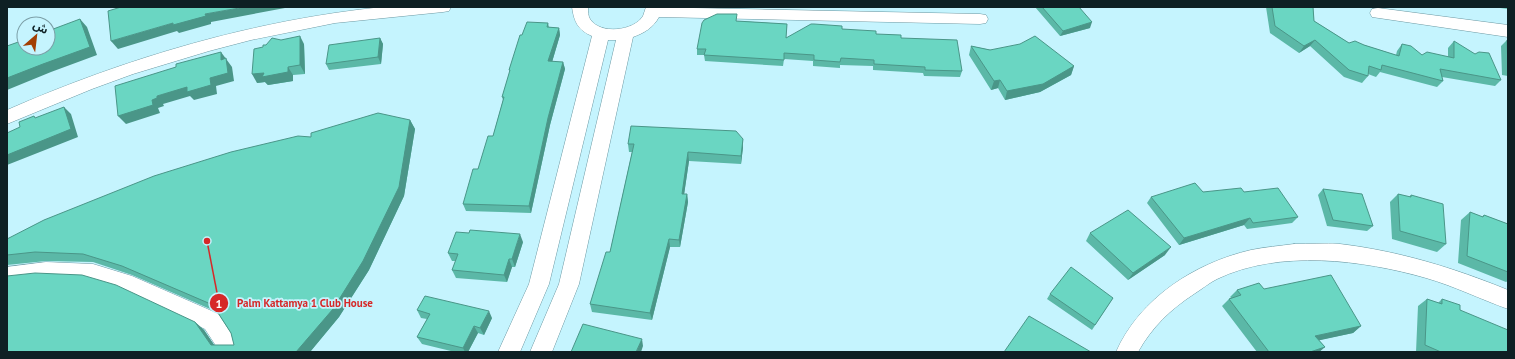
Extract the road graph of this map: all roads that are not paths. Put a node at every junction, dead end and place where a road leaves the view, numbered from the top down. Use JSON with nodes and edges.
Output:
{"nodes":[{"id":1,"x":443,"y":7,"type":"edge"},
{"id":2,"x":580,"y":7,"type":"edge"},
{"id":3,"x":654,"y":10,"type":"edge"},
{"id":4,"x":1378,"y":13,"type":"dead end"},
{"id":5,"x":980,"y":19,"type":"dead end"},
{"id":6,"x":1508,"y":31,"type":"edge"},
{"id":7,"x":601,"y":33,"type":"junction"},
{"id":8,"x":626,"y":34,"type":"junction"},
{"id":9,"x":7,"y":117,"type":"edge"},
{"id":10,"x":7,"y":276,"type":"edge"},
{"id":11,"x":1508,"y":300,"type":"edge"},
{"id":12,"x":231,"y":352,"type":"edge"},
{"id":13,"x":509,"y":352,"type":"edge"},
{"id":14,"x":541,"y":352,"type":"edge"},
{"id":15,"x":1127,"y":352,"type":"edge"}],
"edges":[{"from":1,"to":9,"type":"street"},
{"from":2,"to":7,"type":"street"},
{"from":3,"to":5,"type":"street"},
{"from":3,"to":8,"type":"street"},
{"from":4,"to":6,"type":"street"},
{"from":7,"to":8,"type":"street"},
{"from":7,"to":13,"type":"street"},
{"from":8,"to":14,"type":"street"},
{"from":10,"to":12,"type":"street"},
{"from":11,"to":15,"type":"street"}]}
